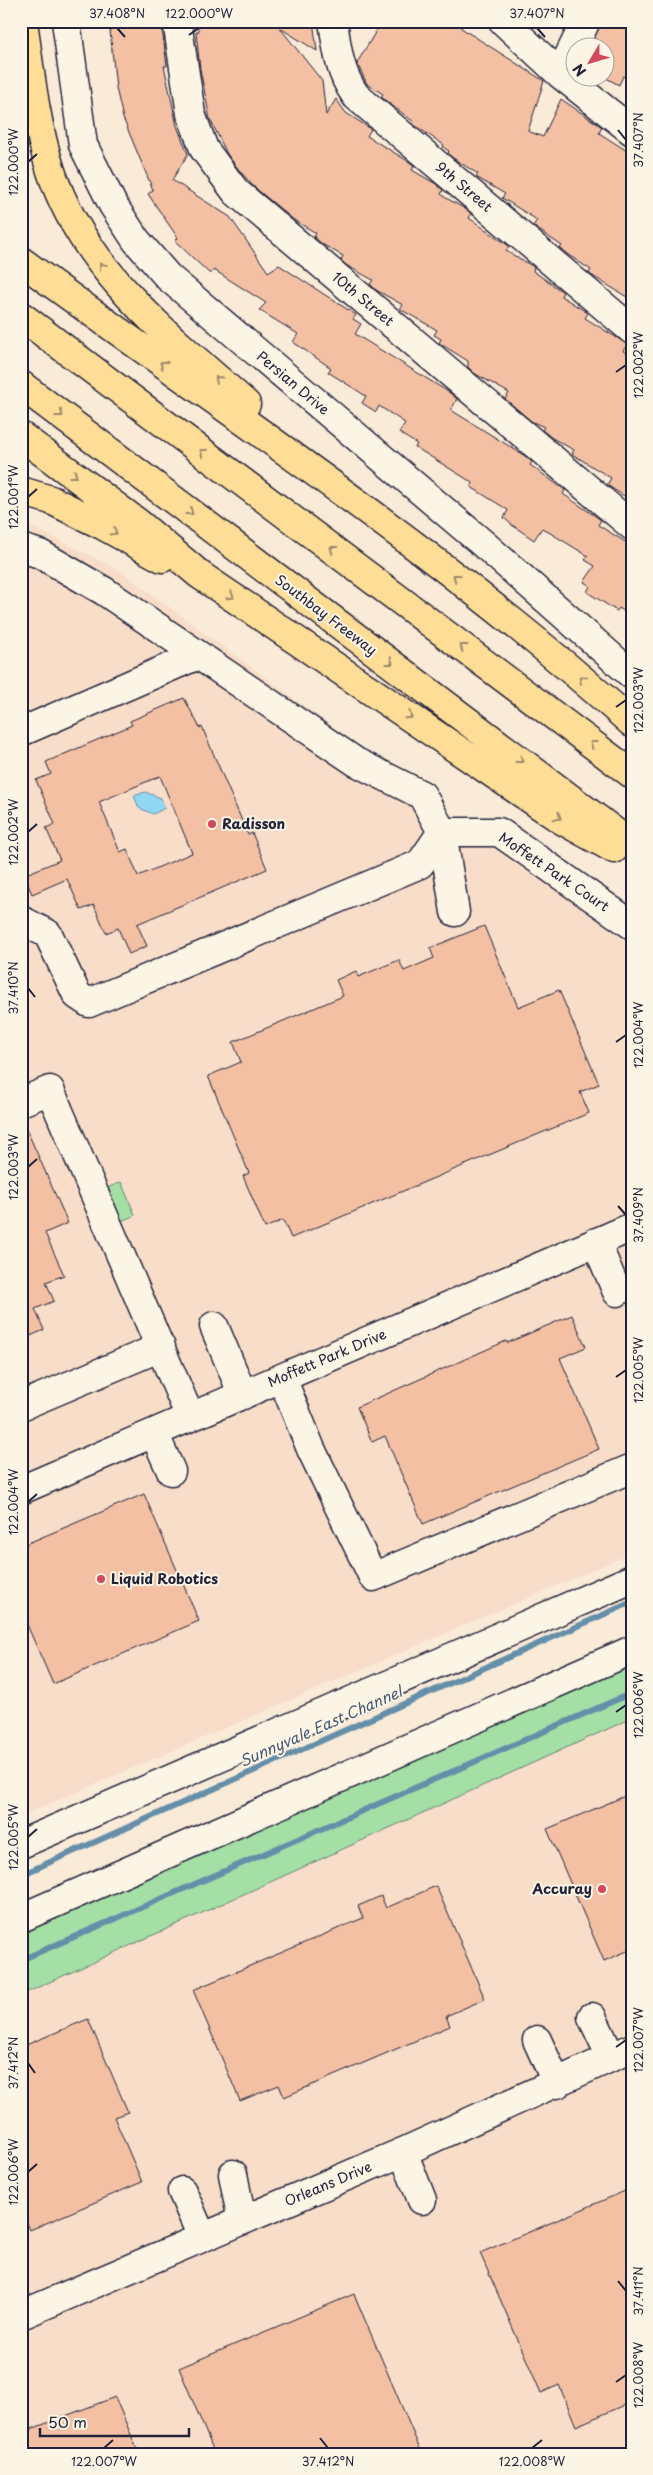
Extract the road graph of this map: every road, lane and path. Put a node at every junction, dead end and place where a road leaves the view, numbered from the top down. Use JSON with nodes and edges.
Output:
{"nodes":[{"id":1,"x":23,"y":21,"type":"edge"},
{"id":2,"x":66,"y":21,"type":"edge"},
{"id":3,"x":177,"y":21,"type":"edge"},
{"id":4,"x":333,"y":21,"type":"edge"},
{"id":5,"x":503,"y":21,"type":"edge"},
{"id":6,"x":586,"y":21,"type":"edge"},
{"id":7,"x":560,"y":74,"type":"junction"},
{"id":8,"x":632,"y":131,"type":"edge"},
{"id":9,"x":21,"y":261,"type":"edge"},
{"id":10,"x":21,"y":316,"type":"edge"},
{"id":11,"x":632,"y":330,"type":"edge"},
{"id":12,"x":21,"y":385,"type":"edge"},
{"id":13,"x":21,"y":436,"type":"edge"},
{"id":14,"x":332,"y":483,"type":"junction"},
{"id":15,"x":21,"y":491,"type":"edge"},
{"id":16,"x":632,"y":526,"type":"edge"},
{"id":17,"x":21,"y":548,"type":"edge"},
{"id":18,"x":200,"y":575,"type":"junction"},
{"id":19,"x":198,"y":655,"type":"junction"},
{"id":20,"x":632,"y":675,"type":"edge"},
{"id":21,"x":632,"y":723,"type":"edge"},
{"id":22,"x":21,"y":732,"type":"edge"},
{"id":23,"x":632,"y":774,"type":"edge"},
{"id":24,"x":442,"y":832,"type":"junction"},
{"id":25,"x":632,"y":845,"type":"edge"},
{"id":26,"x":632,"y":860,"type":"edge"},
{"id":27,"x":456,"y":912,"type":"dead end"},
{"id":28,"x":21,"y":920,"type":"edge"},
{"id":29,"x":632,"y":925,"type":"edge"},
{"id":30,"x":21,"y":1102,"type":"edge"},
{"id":31,"x":632,"y":1227,"type":"edge"},
{"id":32,"x":596,"y":1242,"type":"junction"},
{"id":33,"x":617,"y":1292,"type":"dead end"},
{"id":34,"x":214,"y":1326,"type":"dead end"},
{"id":35,"x":161,"y":1347,"type":"junction"},
{"id":36,"x":282,"y":1378,"type":"junction"},
{"id":37,"x":243,"y":1395,"type":"junction"},
{"id":38,"x":21,"y":1406,"type":"edge"},
{"id":39,"x":190,"y":1417,"type":"junction"},
{"id":40,"x":154,"y":1433,"type":"junction"},
{"id":41,"x":630,"y":1469,"type":"dead end"},
{"id":42,"x":171,"y":1471,"type":"dead end"},
{"id":43,"x":21,"y":1490,"type":"edge"},
{"id":44,"x":632,"y":1579,"type":"edge"},
{"id":45,"x":632,"y":1650,"type":"edge"},
{"id":46,"x":21,"y":1844,"type":"edge"},
{"id":47,"x":21,"y":1918,"type":"edge"},
{"id":48,"x":592,"y":2017,"type":"dead end"},
{"id":49,"x":538,"y":2040,"type":"dead end"},
{"id":50,"x":621,"y":2053,"type":"edge"},
{"id":51,"x":557,"y":2084,"type":"junction"},
{"id":52,"x":403,"y":2152,"type":"junction"},
{"id":53,"x":233,"y":2174,"type":"dead end"},
{"id":54,"x":182,"y":2191,"type":"dead end"},
{"id":55,"x":422,"y":2200,"type":"dead end"},
{"id":56,"x":242,"y":2221,"type":"junction"},
{"id":57,"x":202,"y":2237,"type":"junction"},
{"id":58,"x":24,"y":2307,"type":"edge"}],
"edges":[{"from":14,"to":1,"type":"highway","one_way":true},
{"from":2,"to":20,"type":"street","name":"Persian Drive"},
{"from":3,"to":16,"type":"street","name":"10th Street"},
{"from":4,"to":11,"type":"street","name":"9th Street"},
{"from":5,"to":7,"type":"street"},
{"from":6,"to":7,"type":"street"},
{"from":7,"to":8,"type":"street"},
{"from":14,"to":9,"type":"highway","one_way":true},
{"from":23,"to":10,"type":"highway","one_way":true},
{"from":12,"to":25,"type":"highway","name":"Southbay Freeway","one_way":true},
{"from":13,"to":18,"type":"highway","one_way":true},
{"from":21,"to":14,"type":"highway","one_way":true},
{"from":15,"to":18,"type":"highway","one_way":true},
{"from":17,"to":19,"type":"street"},
{"from":18,"to":26,"type":"highway","one_way":true},
{"from":19,"to":22,"type":"street"},
{"from":19,"to":24,"type":"street"},
{"from":24,"to":27,"type":"street"},
{"from":24,"to":28,"type":"street"},
{"from":24,"to":29,"type":"street","name":"Moffett Park Court"},
{"from":30,"to":35,"type":"street"},
{"from":31,"to":32,"type":"street","name":"Moffett Park Drive"},
{"from":32,"to":33,"type":"street"},
{"from":32,"to":36,"type":"street","name":"Moffett Park Drive"},
{"from":34,"to":37,"type":"street"},
{"from":35,"to":38,"type":"street"},
{"from":35,"to":39,"type":"street"},
{"from":36,"to":37,"type":"street","name":"Moffett Park Drive"},
{"from":36,"to":41,"type":"street"},
{"from":37,"to":39,"type":"street","name":"Moffett Park Drive"},
{"from":39,"to":40,"type":"street","name":"Moffett Park Drive"},
{"from":40,"to":42,"type":"street"},
{"from":40,"to":43,"type":"street","name":"Moffett Park Drive"},
{"from":44,"to":46,"type":"street"},
{"from":45,"to":47,"type":"street"},
{"from":48,"to":50,"type":"street"},
{"from":49,"to":51,"type":"street"},
{"from":50,"to":51,"type":"street","name":"Orleans Drive"},
{"from":51,"to":52,"type":"street","name":"Orleans Drive"},
{"from":52,"to":55,"type":"street"},
{"from":52,"to":56,"type":"street","name":"Orleans Drive"},
{"from":53,"to":56,"type":"street"},
{"from":54,"to":57,"type":"street"},
{"from":56,"to":57,"type":"street","name":"Orleans Drive"},
{"from":57,"to":58,"type":"street","name":"Orleans Drive"}]}
